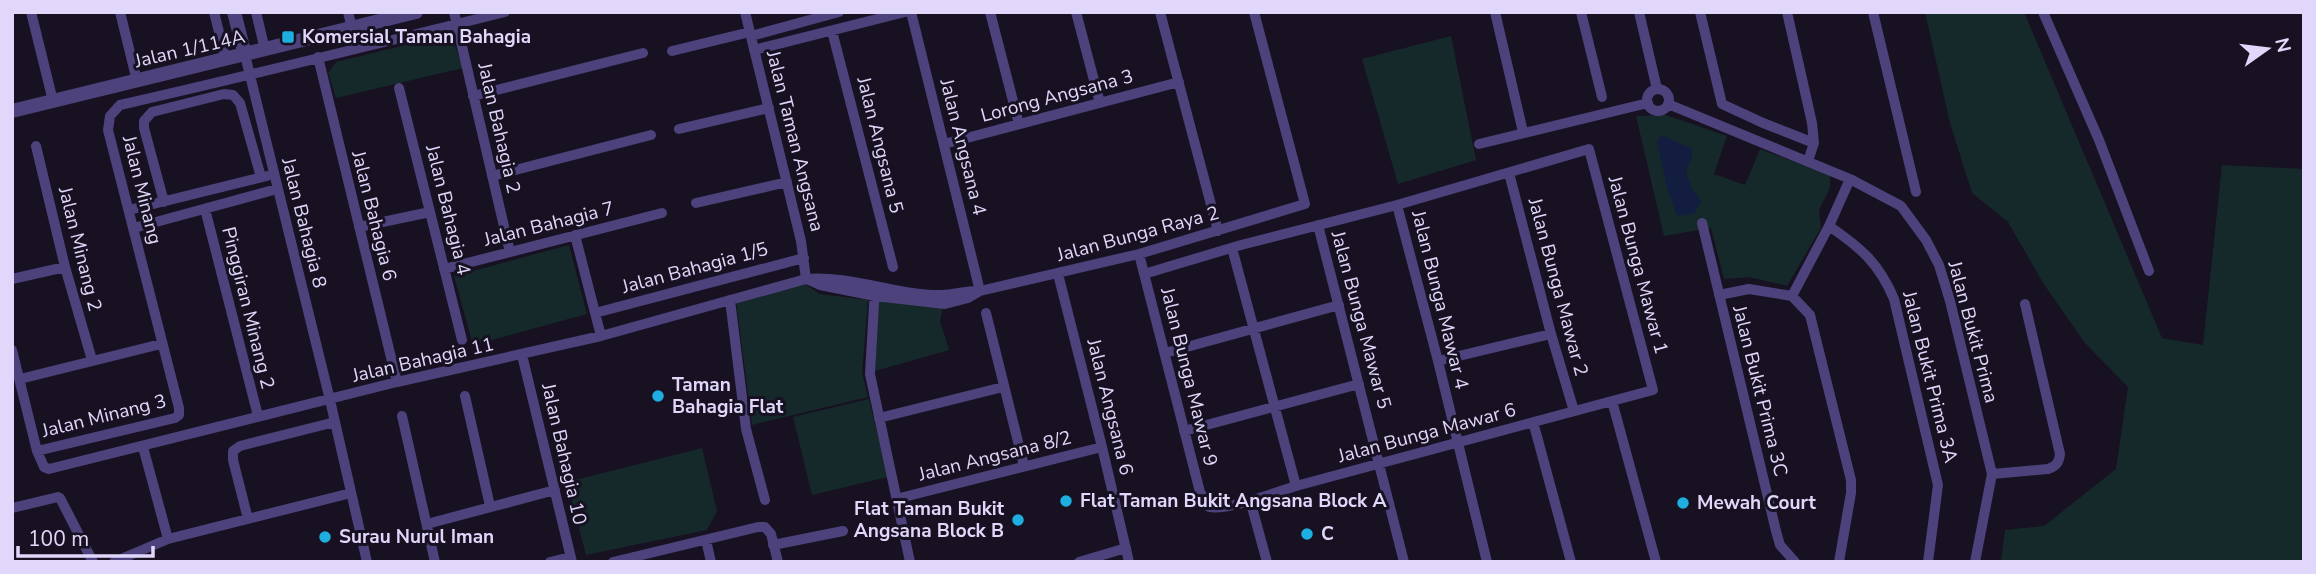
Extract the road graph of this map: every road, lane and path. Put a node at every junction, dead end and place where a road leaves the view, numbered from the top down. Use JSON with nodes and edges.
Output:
{"nodes":[{"id":1,"x":31,"y":12,"type":"edge"},
{"id":2,"x":120,"y":12,"type":"edge"},
{"id":3,"x":214,"y":12,"type":"edge"},
{"id":4,"x":234,"y":12,"type":"edge"},
{"id":5,"x":256,"y":12,"type":"edge"},
{"id":6,"x":348,"y":12,"type":"edge"},
{"id":7,"x":416,"y":12,"type":"edge"},
{"id":8,"x":454,"y":12,"type":"edge"},
{"id":9,"x":505,"y":12,"type":"edge"},
{"id":10,"x":745,"y":12,"type":"edge"},
{"id":11,"x":839,"y":12,"type":"edge"},
{"id":12,"x":908,"y":12,"type":"edge"},
{"id":13,"x":990,"y":12,"type":"edge"},
{"id":14,"x":1076,"y":12,"type":"edge"},
{"id":15,"x":1160,"y":12,"type":"edge"},
{"id":16,"x":1254,"y":12,"type":"edge"},
{"id":17,"x":1495,"y":12,"type":"edge"},
{"id":18,"x":1581,"y":12,"type":"edge"},
{"id":19,"x":1639,"y":12,"type":"edge"},
{"id":20,"x":1700,"y":12,"type":"edge"},
{"id":21,"x":1787,"y":12,"type":"edge"},
{"id":22,"x":1873,"y":12,"type":"edge"},
{"id":23,"x":2043,"y":12,"type":"edge"},
{"id":24,"x":368,"y":18,"type":"edge"},
{"id":25,"x":457,"y":24,"type":"junction"},
{"id":26,"x":352,"y":28,"type":"junction"},
{"id":27,"x":832,"y":31,"type":"junction"},
{"id":28,"x":750,"y":34,"type":"junction"},
{"id":29,"x":265,"y":50,"type":"junction"},
{"id":30,"x":754,"y":50,"type":"junction"},
{"id":31,"x":672,"y":51,"type":"dead end"},
{"id":32,"x":643,"y":53,"type":"dead end"},
{"id":33,"x":245,"y":55,"type":"junction"},
{"id":34,"x":318,"y":57,"type":"junction"},
{"id":35,"x":226,"y":60,"type":"junction"},
{"id":36,"x":249,"y":76,"type":"junction"},
{"id":37,"x":137,"y":81,"type":"junction"},
{"id":38,"x":1179,"y":82,"type":"junction"},
{"id":39,"x":399,"y":88,"type":"dead end"},
{"id":40,"x":1657,"y":89,"type":"junction"},
{"id":41,"x":474,"y":96,"type":"junction"},
{"id":42,"x":1602,"y":97,"type":"dead end"},
{"id":43,"x":53,"y":101,"type":"junction"},
{"id":44,"x":1100,"y":103,"type":"junction"},
{"id":45,"x":1648,"y":103,"type":"junction"},
{"id":46,"x":1668,"y":104,"type":"junction"},
{"id":47,"x":769,"y":108,"type":"junction"},
{"id":48,"x":12,"y":111,"type":"edge"},
{"id":49,"x":1019,"y":124,"type":"junction"},
{"id":50,"x":679,"y":129,"type":"dead end"},
{"id":51,"x":1523,"y":132,"type":"junction"},
{"id":52,"x":651,"y":135,"type":"dead end"},
{"id":53,"x":1814,"y":143,"type":"junction"},
{"id":54,"x":944,"y":144,"type":"junction"},
{"id":55,"x":1479,"y":144,"type":"dead end"},
{"id":56,"x":36,"y":146,"type":"dead end"},
{"id":57,"x":1808,"y":161,"type":"junction"},
{"id":58,"x":1509,"y":173,"type":"junction"},
{"id":59,"x":273,"y":174,"type":"junction"},
{"id":60,"x":492,"y":176,"type":"junction"},
{"id":61,"x":261,"y":177,"type":"junction"},
{"id":62,"x":1850,"y":179,"type":"junction"},
{"id":63,"x":787,"y":182,"type":"junction"},
{"id":64,"x":277,"y":189,"type":"junction"},
{"id":65,"x":1916,"y":192,"type":"dead end"},
{"id":66,"x":164,"y":202,"type":"junction"},
{"id":67,"x":696,"y":203,"type":"dead end"},
{"id":68,"x":1397,"y":205,"type":"junction"},
{"id":69,"x":205,"y":209,"type":"junction"},
{"id":70,"x":129,"y":210,"type":"junction"},
{"id":71,"x":430,"y":212,"type":"junction"},
{"id":72,"x":662,"y":213,"type":"dead end"},
{"id":73,"x":1702,"y":223,"type":"dead end"},
{"id":74,"x":1318,"y":225,"type":"junction"},
{"id":75,"x":1829,"y":226,"type":"junction"},
{"id":76,"x":359,"y":227,"type":"junction"},
{"id":77,"x":134,"y":228,"type":"junction"},
{"id":78,"x":1218,"y":231,"type":"junction"},
{"id":79,"x":575,"y":235,"type":"junction"},
{"id":80,"x":1232,"y":248,"type":"junction"},
{"id":81,"x":510,"y":252,"type":"junction"},
{"id":82,"x":1139,"y":254,"type":"junction"},
{"id":83,"x":804,"y":258,"type":"junction"},
{"id":84,"x":65,"y":267,"type":"junction"},
{"id":85,"x":893,"y":267,"type":"dead end"},
{"id":86,"x":444,"y":269,"type":"junction"},
{"id":87,"x":2149,"y":271,"type":"dead end"},
{"id":88,"x":1058,"y":274,"type":"junction"},
{"id":89,"x":1144,"y":274,"type":"junction"},
{"id":90,"x":12,"y":279,"type":"edge"},
{"id":91,"x":806,"y":279,"type":"junction"},
{"id":92,"x":980,"y":291,"type":"junction"},
{"id":93,"x":875,"y":292,"type":"junction"},
{"id":94,"x":1719,"y":295,"type":"junction"},
{"id":95,"x":1792,"y":296,"type":"junction"},
{"id":96,"x":730,"y":300,"type":"junction"},
{"id":97,"x":2025,"y":304,"type":"dead end"},
{"id":98,"x":1339,"y":305,"type":"junction"},
{"id":99,"x":595,"y":313,"type":"junction"},
{"id":100,"x":985,"y":313,"type":"dead end"},
{"id":101,"x":1254,"y":327,"type":"junction"},
{"id":102,"x":1551,"y":334,"type":"junction"},
{"id":103,"x":601,"y":336,"type":"junction"},
{"id":104,"x":462,"y":340,"type":"dead end"},
{"id":105,"x":161,"y":344,"type":"junction"},
{"id":106,"x":12,"y":350,"type":"edge"},
{"id":107,"x":1165,"y":353,"type":"junction"},
{"id":108,"x":522,"y":355,"type":"junction"},
{"id":109,"x":92,"y":360,"type":"junction"},
{"id":110,"x":1438,"y":360,"type":"junction"},
{"id":111,"x":20,"y":379,"type":"junction"},
{"id":112,"x":397,"y":382,"type":"junction"},
{"id":113,"x":1359,"y":384,"type":"junction"},
{"id":114,"x":1003,"y":387,"type":"junction"},
{"id":115,"x":1653,"y":390,"type":"joint"},
{"id":116,"x":465,"y":396,"type":"dead end"},
{"id":117,"x":330,"y":400,"type":"junction"},
{"id":118,"x":1612,"y":401,"type":"junction"},
{"id":119,"x":1276,"y":408,"type":"junction"},
{"id":120,"x":1574,"y":411,"type":"junction"},
{"id":121,"x":179,"y":415,"type":"joint"},
{"id":122,"x":258,"y":416,"type":"junction"},
{"id":123,"x":402,"y":416,"type":"dead end"},
{"id":124,"x":879,"y":418,"type":"junction"},
{"id":125,"x":335,"y":422,"type":"junction"},
{"id":126,"x":1535,"y":429,"type":"dead end"},
{"id":127,"x":1184,"y":431,"type":"junction"},
{"id":128,"x":1458,"y":444,"type":"junction"},
{"id":129,"x":143,"y":447,"type":"junction"},
{"id":130,"x":1102,"y":447,"type":"junction"},
{"id":131,"x":37,"y":451,"type":"junction"},
{"id":132,"x":1380,"y":464,"type":"junction"},
{"id":133,"x":1024,"y":466,"type":"junction"},
{"id":134,"x":1992,"y":474,"type":"junction"},
{"id":135,"x":1296,"y":486,"type":"junction"},
{"id":136,"x":555,"y":490,"type":"junction"},
{"id":137,"x":351,"y":493,"type":"junction"},
{"id":138,"x":897,"y":499,"type":"junction"},
{"id":139,"x":765,"y":500,"type":"dead end"},
{"id":140,"x":1250,"y":500,"type":"junction"},
{"id":141,"x":490,"y":506,"type":"junction"},
{"id":142,"x":1209,"y":507,"type":"joint"},
{"id":143,"x":12,"y":508,"type":"edge"},
{"id":144,"x":248,"y":519,"type":"junction"},
{"id":145,"x":427,"y":524,"type":"junction"},
{"id":146,"x":843,"y":531,"type":"dead end"},
{"id":147,"x":168,"y":539,"type":"junction"},
{"id":148,"x":706,"y":540,"type":"junction"},
{"id":149,"x":774,"y":545,"type":"junction"},
{"id":150,"x":1126,"y":548,"type":"junction"},
{"id":151,"x":641,"y":558,"type":"edge"},
{"id":152,"x":571,"y":559,"type":"edge"},
{"id":153,"x":93,"y":562,"type":"edge"},
{"id":154,"x":114,"y":562,"type":"edge"},
{"id":155,"x":367,"y":562,"type":"edge"},
{"id":156,"x":435,"y":562,"type":"edge"},
{"id":157,"x":550,"y":562,"type":"edge"},
{"id":158,"x":613,"y":562,"type":"edge"},
{"id":159,"x":710,"y":562,"type":"edge"},
{"id":160,"x":778,"y":562,"type":"edge"},
{"id":161,"x":910,"y":562,"type":"edge"},
{"id":162,"x":1079,"y":562,"type":"edge"},
{"id":163,"x":1129,"y":562,"type":"edge"},
{"id":164,"x":1267,"y":562,"type":"edge"},
{"id":165,"x":1404,"y":562,"type":"edge"},
{"id":166,"x":1487,"y":562,"type":"edge"},
{"id":167,"x":1571,"y":562,"type":"edge"},
{"id":168,"x":1656,"y":562,"type":"edge"},
{"id":169,"x":1795,"y":562,"type":"edge"},
{"id":170,"x":1839,"y":562,"type":"edge"},
{"id":171,"x":1927,"y":562,"type":"edge"},
{"id":172,"x":1975,"y":562,"type":"edge"}],
"edges":[{"from":1,"to":43,"type":"street"},
{"from":2,"to":37,"type":"street"},
{"from":3,"to":35,"type":"street"},
{"from":4,"to":33,"type":"street"},
{"from":5,"to":29,"type":"street"},
{"from":6,"to":26,"type":"street"},
{"from":7,"to":24,"type":"street","name":"Jalan 1/114A"},
{"from":8,"to":25,"type":"street","name":"Jalan Bahagia 2"},
{"from":9,"to":25,"type":"street"},
{"from":10,"to":28,"type":"street","name":"Jalan Taman Angsana"},
{"from":11,"to":28,"type":"street"},
{"from":12,"to":27,"type":"street"},
{"from":12,"to":54,"type":"street","name":"Jalan Angsana 4"},
{"from":13,"to":49,"type":"street"},
{"from":14,"to":44,"type":"street"},
{"from":15,"to":38,"type":"street"},
{"from":16,"to":78,"type":"street","name":"Jalan Bunga Raya 2"},
{"from":17,"to":51,"type":"street"},
{"from":18,"to":42,"type":"street"},
{"from":19,"to":40,"type":"street"},
{"from":20,"to":53,"type":"street"},
{"from":21,"to":53,"type":"street"},
{"from":22,"to":65,"type":"street"},
{"from":23,"to":87,"type":"street"},
{"from":24,"to":26,"type":"street","name":"Jalan 1/114A"},
{"from":25,"to":34,"type":"street"},
{"from":25,"to":41,"type":"street","name":"Jalan Bahagia 2"},
{"from":26,"to":29,"type":"street","name":"Jalan 1/114A"},
{"from":27,"to":30,"type":"street"},
{"from":27,"to":85,"type":"street","name":"Jalan Angsana 5"},
{"from":28,"to":30,"type":"street","name":"Jalan Taman Angsana"},
{"from":28,"to":31,"type":"street"},
{"from":29,"to":33,"type":"street","name":"Jalan 1/114A"},
{"from":30,"to":47,"type":"street","name":"Jalan Taman Angsana"},
{"from":32,"to":41,"type":"street"},
{"from":33,"to":35,"type":"street","name":"Jalan 1/114A"},
{"from":33,"to":36,"type":"street","name":"Jalan Bahagia 8"},
{"from":34,"to":36,"type":"street"},
{"from":34,"to":76,"type":"street","name":"Jalan Bahagia 6"},
{"from":35,"to":37,"type":"street","name":"Jalan 1/114A"},
{"from":36,"to":59,"type":"street","name":"Jalan Bahagia 8"},
{"from":36,"to":70,"type":"street","name":"Jalan Minang"},
{"from":37,"to":43,"type":"street","name":"Jalan 1/114A"},
{"from":38,"to":44,"type":"street","name":"Lorong Angsana 3"},
{"from":38,"to":78,"type":"street"},
{"from":39,"to":71,"type":"street","name":"Jalan Bahagia 4"},
{"from":40,"to":45,"type":"street"},
{"from":40,"to":46,"type":"street"},
{"from":41,"to":60,"type":"street","name":"Jalan Bahagia 2"},
{"from":43,"to":48,"type":"street","name":"Jalan 1/114A"},
{"from":44,"to":49,"type":"street","name":"Lorong Angsana 3"},
{"from":45,"to":46,"type":"street"},
{"from":45,"to":51,"type":"street"},
{"from":46,"to":57,"type":"street","name":"Jalan Bukit Prima"},
{"from":47,"to":50,"type":"street"},
{"from":47,"to":63,"type":"street","name":"Jalan Taman Angsana"},
{"from":49,"to":54,"type":"street","name":"Lorong Angsana 3"},
{"from":51,"to":55,"type":"street"},
{"from":52,"to":60,"type":"street"},
{"from":53,"to":57,"type":"street"},
{"from":54,"to":92,"type":"street","name":"Jalan Angsana 4"},
{"from":56,"to":84,"type":"street","name":"Jalan Minang 2"},
{"from":57,"to":62,"type":"street","name":"Jalan Bukit Prima"},
{"from":58,"to":68,"type":"street"},
{"from":58,"to":102,"type":"street","name":"Jalan Bunga Mawar 2"},
{"from":58,"to":115,"type":"street","name":"Jalan Bunga Mawar 1"},
{"from":59,"to":61,"type":"street"},
{"from":59,"to":64,"type":"street","name":"Jalan Bahagia 8"},
{"from":60,"to":81,"type":"street","name":"Jalan Bahagia 2"},
{"from":61,"to":66,"type":"street"},
{"from":61,"to":66,"type":"street"},
{"from":62,"to":75,"type":"street"},
{"from":62,"to":134,"type":"street","name":"Jalan Bukit Prima"},
{"from":63,"to":67,"type":"street"},
{"from":63,"to":83,"type":"street","name":"Jalan Taman Angsana"},
{"from":64,"to":69,"type":"street"},
{"from":64,"to":117,"type":"street","name":"Jalan Bahagia 8"},
{"from":66,"to":70,"type":"street"},
{"from":68,"to":74,"type":"street"},
{"from":68,"to":110,"type":"street","name":"Jalan Bunga Mawar 4"},
{"from":69,"to":77,"type":"street"},
{"from":69,"to":122,"type":"street","name":"Pinggiran Minang 2"},
{"from":70,"to":77,"type":"street","name":"Jalan Minang"},
{"from":71,"to":76,"type":"street"},
{"from":71,"to":86,"type":"street","name":"Jalan Bahagia 4"},
{"from":72,"to":79,"type":"street","name":"Jalan Bahagia 7"},
{"from":73,"to":94,"type":"street","name":"Jalan Bukit Prima 3C"},
{"from":74,"to":80,"type":"street"},
{"from":74,"to":98,"type":"street","name":"Jalan Bunga Mawar 5"},
{"from":75,"to":95,"type":"street"},
{"from":75,"to":171,"type":"street","name":"Jalan Bukit Prima 3A"},
{"from":76,"to":112,"type":"street","name":"Jalan Bahagia 6"},
{"from":77,"to":105,"type":"street","name":"Jalan Minang"},
{"from":78,"to":82,"type":"street","name":"Jalan Bunga Raya 2"},
{"from":79,"to":81,"type":"street","name":"Jalan Bahagia 7"},
{"from":79,"to":99,"type":"street"},
{"from":80,"to":89,"type":"street"},
{"from":80,"to":101,"type":"street"},
{"from":81,"to":86,"type":"street","name":"Jalan Bahagia 7"},
{"from":82,"to":88,"type":"street","name":"Jalan Bunga Raya 2"},
{"from":82,"to":89,"type":"street","name":"Jalan Bunga Mawar 9"},
{"from":83,"to":91,"type":"street","name":"Jalan Taman Angsana"},
{"from":83,"to":99,"type":"street","name":"Jalan Bahagia 1/5"},
{"from":84,"to":90,"type":"street"},
{"from":84,"to":109,"type":"street","name":"Jalan Minang 2"},
{"from":86,"to":104,"type":"street","name":"Jalan Bahagia 4"},
{"from":88,"to":92,"type":"street","name":"Jalan Bunga Raya 2"},
{"from":88,"to":130,"type":"street","name":"Jalan Angsana 6"},
{"from":89,"to":107,"type":"street","name":"Jalan Bunga Mawar 9"},
{"from":91,"to":93,"type":"street","name":"Jalan Bunga Raya 2"},
{"from":91,"to":96,"type":"street","name":"Jalan Bahagia 11"},
{"from":92,"to":93,"type":"street","name":"Jalan Bunga Raya 2"},
{"from":93,"to":124,"type":"street"},
{"from":94,"to":95,"type":"street"},
{"from":94,"to":169,"type":"street","name":"Jalan Bukit Prima 3C"},
{"from":95,"to":170,"type":"street"},
{"from":96,"to":103,"type":"street","name":"Jalan Bahagia 11"},
{"from":96,"to":139,"type":"street"},
{"from":97,"to":134,"type":"street"},
{"from":98,"to":101,"type":"street"},
{"from":98,"to":113,"type":"street","name":"Jalan Bunga Mawar 5"},
{"from":99,"to":103,"type":"street"},
{"from":100,"to":114,"type":"street"},
{"from":101,"to":107,"type":"street"},
{"from":101,"to":119,"type":"street"},
{"from":102,"to":110,"type":"street"},
{"from":102,"to":120,"type":"street","name":"Jalan Bunga Mawar 2"},
{"from":103,"to":108,"type":"street","name":"Jalan Bahagia 11"},
{"from":105,"to":109,"type":"street"},
{"from":105,"to":121,"type":"street","name":"Jalan Minang"},
{"from":106,"to":111,"type":"street"},
{"from":107,"to":127,"type":"street","name":"Jalan Bunga Mawar 9"},
{"from":108,"to":112,"type":"street","name":"Jalan Bahagia 11"},
{"from":108,"to":136,"type":"street","name":"Jalan Bahagia 10"},
{"from":109,"to":111,"type":"street"},
{"from":110,"to":128,"type":"street","name":"Jalan Bunga Mawar 4"},
{"from":111,"to":131,"type":"street"},
{"from":112,"to":117,"type":"street","name":"Jalan Bahagia 11"},
{"from":113,"to":119,"type":"street"},
{"from":113,"to":132,"type":"street","name":"Jalan Bunga Mawar 5"},
{"from":114,"to":124,"type":"street"},
{"from":114,"to":133,"type":"street"},
{"from":115,"to":118,"type":"street","name":"Jalan Bunga Mawar 6"},
{"from":116,"to":141,"type":"street"},
{"from":117,"to":122,"type":"street","name":"Jalan Bahagia 11"},
{"from":117,"to":125,"type":"street","name":"Jalan Bahagia 8"},
{"from":118,"to":120,"type":"street","name":"Jalan Bunga Mawar 6"},
{"from":118,"to":168,"type":"street"},
{"from":119,"to":127,"type":"street"},
{"from":119,"to":135,"type":"street"},
{"from":120,"to":128,"type":"street","name":"Jalan Bunga Mawar 6"},
{"from":121,"to":131,"type":"street","name":"Jalan Minang 3"},
{"from":122,"to":129,"type":"street","name":"Jalan Bahagia 11"},
{"from":123,"to":145,"type":"street"},
{"from":124,"to":138,"type":"street"},
{"from":125,"to":137,"type":"street","name":"Jalan Bahagia 8"},
{"from":125,"to":144,"type":"street"},
{"from":126,"to":167,"type":"street"},
{"from":127,"to":142,"type":"street","name":"Jalan Bunga Mawar 9"},
{"from":128,"to":132,"type":"street","name":"Jalan Bunga Mawar 6"},
{"from":128,"to":166,"type":"street","name":"Jalan Bunga Mawar 4"},
{"from":129,"to":131,"type":"street","name":"Jalan Bahagia 11"},
{"from":129,"to":147,"type":"street"},
{"from":130,"to":133,"type":"street","name":"Jalan Angsana 8/2"},
{"from":130,"to":150,"type":"street","name":"Jalan Angsana 6"},
{"from":132,"to":135,"type":"street","name":"Jalan Bunga Mawar 6"},
{"from":132,"to":165,"type":"street","name":"Jalan Bunga Mawar 5"},
{"from":133,"to":138,"type":"street","name":"Jalan Angsana 8/2"},
{"from":134,"to":172,"type":"street","name":"Jalan Bukit Prima"},
{"from":135,"to":140,"type":"street","name":"Jalan Bunga Mawar 6"},
{"from":136,"to":141,"type":"street"},
{"from":136,"to":152,"type":"street","name":"Jalan Bahagia 10"},
{"from":137,"to":144,"type":"street"},
{"from":137,"to":155,"type":"street","name":"Jalan Bahagia 8"},
{"from":138,"to":161,"type":"street"},
{"from":140,"to":142,"type":"street","name":"Jalan Bunga Mawar 6"},
{"from":140,"to":164,"type":"street"},
{"from":141,"to":145,"type":"street"},
{"from":143,"to":153,"type":"street"},
{"from":144,"to":147,"type":"street"},
{"from":145,"to":156,"type":"street"},
{"from":146,"to":149,"type":"street"},
{"from":147,"to":154,"type":"street"},
{"from":148,"to":149,"type":"street"},
{"from":148,"to":151,"type":"street"},
{"from":148,"to":159,"type":"street"},
{"from":149,"to":160,"type":"street"},
{"from":150,"to":162,"type":"street"},
{"from":150,"to":163,"type":"street","name":"Jalan Angsana 6"},
{"from":151,"to":158,"type":"street"},
{"from":152,"to":157,"type":"street"}]}
